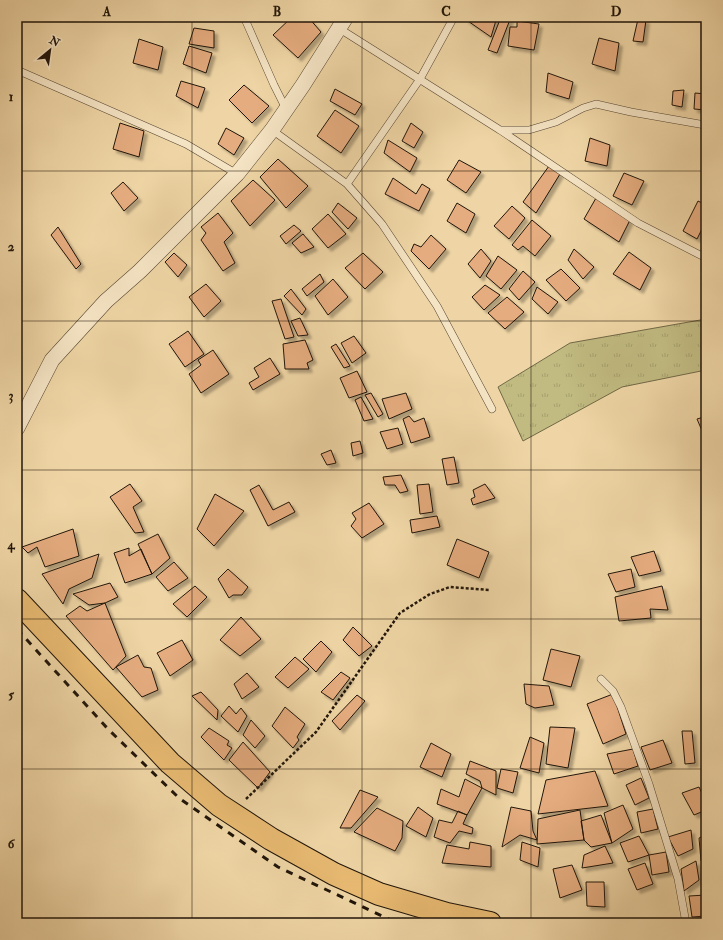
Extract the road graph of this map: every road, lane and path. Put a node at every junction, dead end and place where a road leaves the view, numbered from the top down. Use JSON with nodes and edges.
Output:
{"nodes":[{"id":1,"x":244,"y":17,"type":"edge"},
{"id":2,"x":454,"y":17,"type":"edge"},
{"id":3,"x":343,"y":23,"type":"edge"},
{"id":4,"x":17,"y":70,"type":"edge"},
{"id":5,"x":420,"y":79,"type":"junction"},
{"id":6,"x":286,"y":109,"type":"junction"},
{"id":7,"x":705,"y":125,"type":"edge"},
{"id":8,"x":272,"y":130,"type":"junction"},
{"id":9,"x":500,"y":130,"type":"junction"},
{"id":10,"x":237,"y":174,"type":"junction"},
{"id":11,"x":347,"y":184,"type":"junction"},
{"id":12,"x":706,"y":258,"type":"edge"},
{"id":13,"x":492,"y":409,"type":"dead end"},
{"id":14,"x":17,"y":428,"type":"edge"},
{"id":15,"x":490,"y":590,"type":"dead end"},
{"id":16,"x":17,"y":600,"type":"edge"},
{"id":17,"x":601,"y":679,"type":"dead end"},
{"id":18,"x":231,"y":813,"type":"junction"},
{"id":19,"x":490,"y":923,"type":"edge"},
{"id":20,"x":686,"y":923,"type":"edge"}],
"edges":[{"from":1,"to":6,"type":"lane"},
{"from":2,"to":5,"type":"lane"},
{"from":3,"to":5,"type":"lane"},
{"from":3,"to":6,"type":"street"},
{"from":4,"to":10,"type":"lane"},
{"from":5,"to":9,"type":"lane"},
{"from":5,"to":11,"type":"lane"},
{"from":6,"to":8,"type":"street"},
{"from":7,"to":9,"type":"lane"},
{"from":8,"to":10,"type":"street"},
{"from":8,"to":11,"type":"lane"},
{"from":9,"to":12,"type":"lane"},
{"from":10,"to":14,"type":"street"},
{"from":11,"to":13,"type":"lane"},
{"from":15,"to":18,"type":"path"},
{"from":16,"to":18,"type":"main road"},
{"from":17,"to":20,"type":"lane"},
{"from":18,"to":19,"type":"main road"}]}
